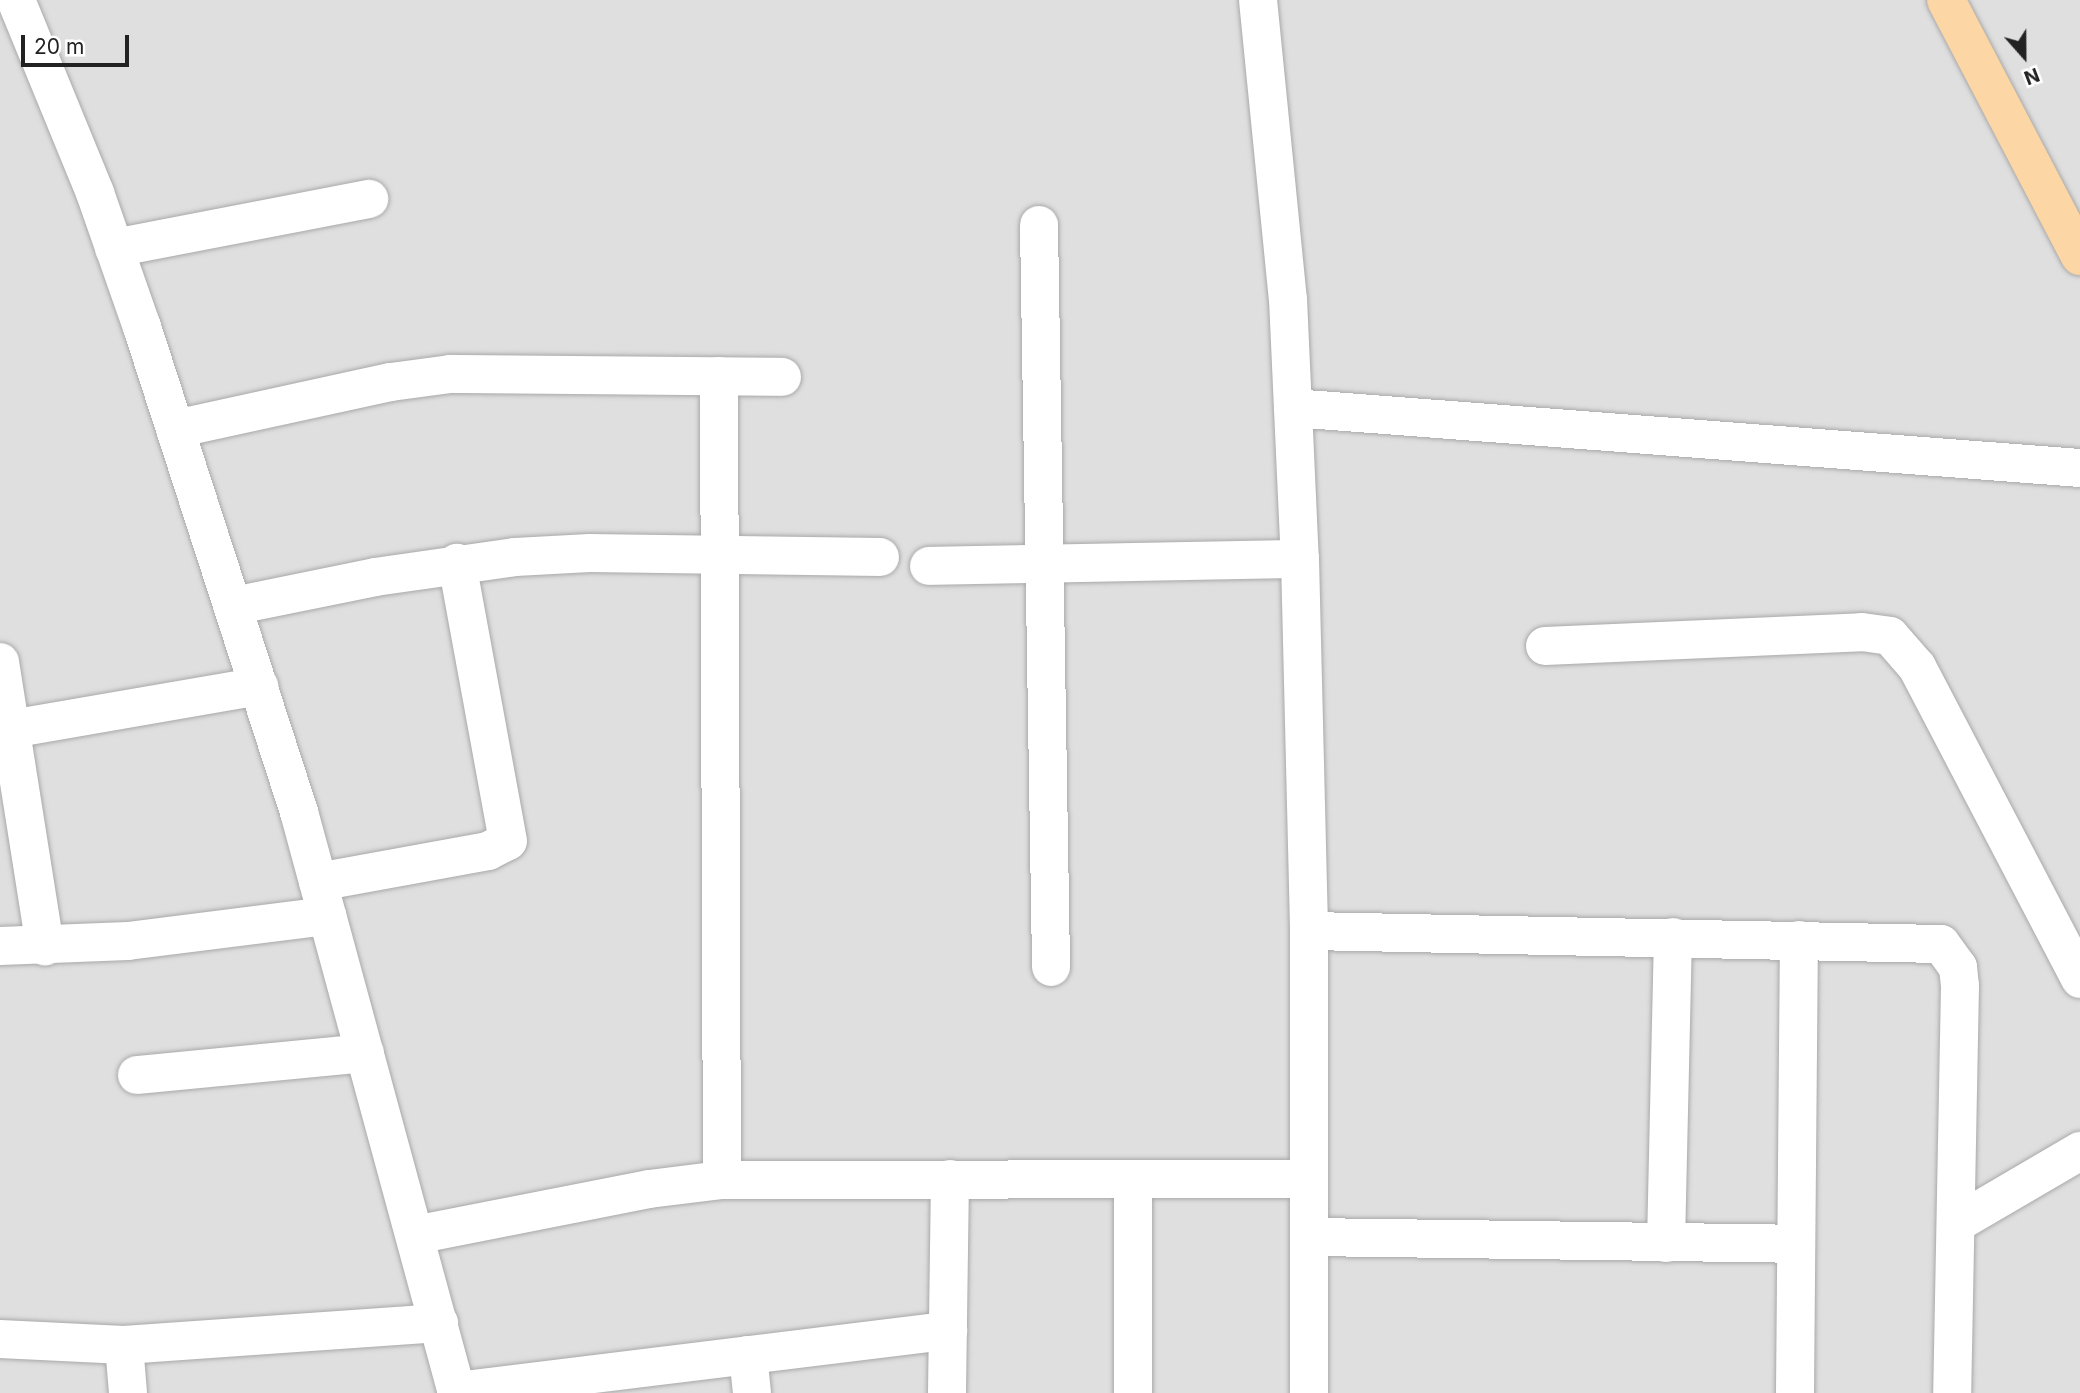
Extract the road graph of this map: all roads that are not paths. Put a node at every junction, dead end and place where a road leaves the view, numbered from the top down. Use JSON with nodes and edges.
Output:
{"nodes":[{"id":1,"x":16,"y":0,"type":"edge"},
{"id":2,"x":1258,"y":0,"type":"edge"},
{"id":3,"x":1946,"y":0,"type":"edge"},
{"id":4,"x":369,"y":199,"type":"dead end"},
{"id":5,"x":1039,"y":225,"type":"dead end"},
{"id":6,"x":114,"y":248,"type":"junction"},
{"id":7,"x":2080,"y":256,"type":"edge"},
{"id":8,"x":719,"y":376,"type":"junction"},
{"id":9,"x":782,"y":377,"type":"dead end"},
{"id":10,"x":1293,"y":408,"type":"junction"},
{"id":11,"x":175,"y":429,"type":"junction"},
{"id":12,"x":2080,"y":468,"type":"edge"},
{"id":13,"x":721,"y":555,"type":"junction"},
{"id":14,"x":880,"y":557,"type":"dead end"},
{"id":15,"x":1300,"y":559,"type":"junction"},
{"id":16,"x":457,"y":563,"type":"junction"},
{"id":17,"x":929,"y":566,"type":"dead end"},
{"id":18,"x":1047,"y":567,"type":"junction"},
{"id":19,"x":233,"y":606,"type":"junction"},
{"id":20,"x":1545,"y":646,"type":"dead end"},
{"id":21,"x":0,"y":662,"type":"edge"},
{"id":22,"x":259,"y":686,"type":"junction"},
{"id":23,"x":11,"y":729,"type":"junction"},
{"id":24,"x":323,"y":899,"type":"junction"},
{"id":25,"x":1309,"y":931,"type":"junction"},
{"id":26,"x":1673,"y":937,"type":"junction"},
{"id":27,"x":1798,"y":940,"type":"junction"},
{"id":28,"x":0,"y":946,"type":"edge"},
{"id":29,"x":45,"y":946,"type":"junction"},
{"id":30,"x":1051,"y":967,"type":"dead end"},
{"id":31,"x":2080,"y":979,"type":"edge"},
{"id":32,"x":365,"y":1053,"type":"junction"},
{"id":33,"x":137,"y":1075,"type":"dead end"},
{"id":34,"x":2080,"y":1151,"type":"edge"},
{"id":35,"x":950,"y":1179,"type":"junction"},
{"id":36,"x":1309,"y":1179,"type":"junction"},
{"id":37,"x":722,"y":1180,"type":"junction"},
{"id":38,"x":1133,"y":1182,"type":"junction"},
{"id":39,"x":1957,"y":1223,"type":"junction"},
{"id":40,"x":415,"y":1235,"type":"junction"},
{"id":41,"x":1309,"y":1237,"type":"junction"},
{"id":42,"x":1666,"y":1243,"type":"junction"},
{"id":43,"x":1796,"y":1244,"type":"junction"},
{"id":44,"x":439,"y":1323,"type":"junction"},
{"id":45,"x":948,"y":1331,"type":"junction"},
{"id":46,"x":0,"y":1339,"type":"edge"},
{"id":47,"x":124,"y":1345,"type":"junction"},
{"id":48,"x":748,"y":1355,"type":"junction"},
{"id":49,"x":457,"y":1392,"type":"edge"},
{"id":50,"x":128,"y":1393,"type":"edge"},
{"id":51,"x":752,"y":1393,"type":"edge"},
{"id":52,"x":947,"y":1393,"type":"edge"},
{"id":53,"x":1133,"y":1393,"type":"edge"},
{"id":54,"x":1309,"y":1393,"type":"edge"},
{"id":55,"x":1795,"y":1393,"type":"edge"},
{"id":56,"x":1952,"y":1393,"type":"edge"}],
"edges":[{"from":1,"to":6,"type":"street"},
{"from":2,"to":10,"type":"street"},
{"from":3,"to":7,"type":"main road"},
{"from":4,"to":6,"type":"street"},
{"from":5,"to":18,"type":"street"},
{"from":6,"to":11,"type":"street"},
{"from":8,"to":9,"type":"street"},
{"from":8,"to":11,"type":"street"},
{"from":8,"to":13,"type":"street"},
{"from":10,"to":12,"type":"street"},
{"from":10,"to":15,"type":"street"},
{"from":11,"to":19,"type":"street"},
{"from":13,"to":14,"type":"street"},
{"from":13,"to":16,"type":"street"},
{"from":13,"to":37,"type":"street"},
{"from":15,"to":18,"type":"street"},
{"from":15,"to":25,"type":"street"},
{"from":16,"to":19,"type":"street"},
{"from":16,"to":24,"type":"street"},
{"from":17,"to":18,"type":"street"},
{"from":18,"to":30,"type":"street"},
{"from":19,"to":22,"type":"street"},
{"from":20,"to":31,"type":"street"},
{"from":21,"to":23,"type":"street"},
{"from":22,"to":23,"type":"street"},
{"from":22,"to":24,"type":"street"},
{"from":23,"to":29,"type":"street"},
{"from":24,"to":29,"type":"street"},
{"from":24,"to":32,"type":"street"},
{"from":25,"to":26,"type":"street"},
{"from":25,"to":36,"type":"street"},
{"from":26,"to":27,"type":"street"},
{"from":26,"to":42,"type":"street"},
{"from":27,"to":39,"type":"street"},
{"from":27,"to":43,"type":"street"},
{"from":28,"to":29,"type":"street"},
{"from":32,"to":33,"type":"street"},
{"from":32,"to":40,"type":"street"},
{"from":34,"to":39,"type":"street"},
{"from":35,"to":37,"type":"street"},
{"from":35,"to":38,"type":"street"},
{"from":35,"to":45,"type":"street"},
{"from":36,"to":38,"type":"street"},
{"from":36,"to":41,"type":"street"},
{"from":37,"to":40,"type":"street"},
{"from":38,"to":53,"type":"street"},
{"from":39,"to":56,"type":"street"},
{"from":40,"to":44,"type":"street"},
{"from":41,"to":42,"type":"street"},
{"from":41,"to":54,"type":"street"},
{"from":42,"to":43,"type":"street"},
{"from":43,"to":55,"type":"street"},
{"from":44,"to":47,"type":"street"},
{"from":44,"to":49,"type":"street"},
{"from":45,"to":48,"type":"street"},
{"from":45,"to":52,"type":"street"},
{"from":46,"to":47,"type":"street"},
{"from":47,"to":50,"type":"street"},
{"from":48,"to":49,"type":"street"},
{"from":48,"to":51,"type":"street"}]}
